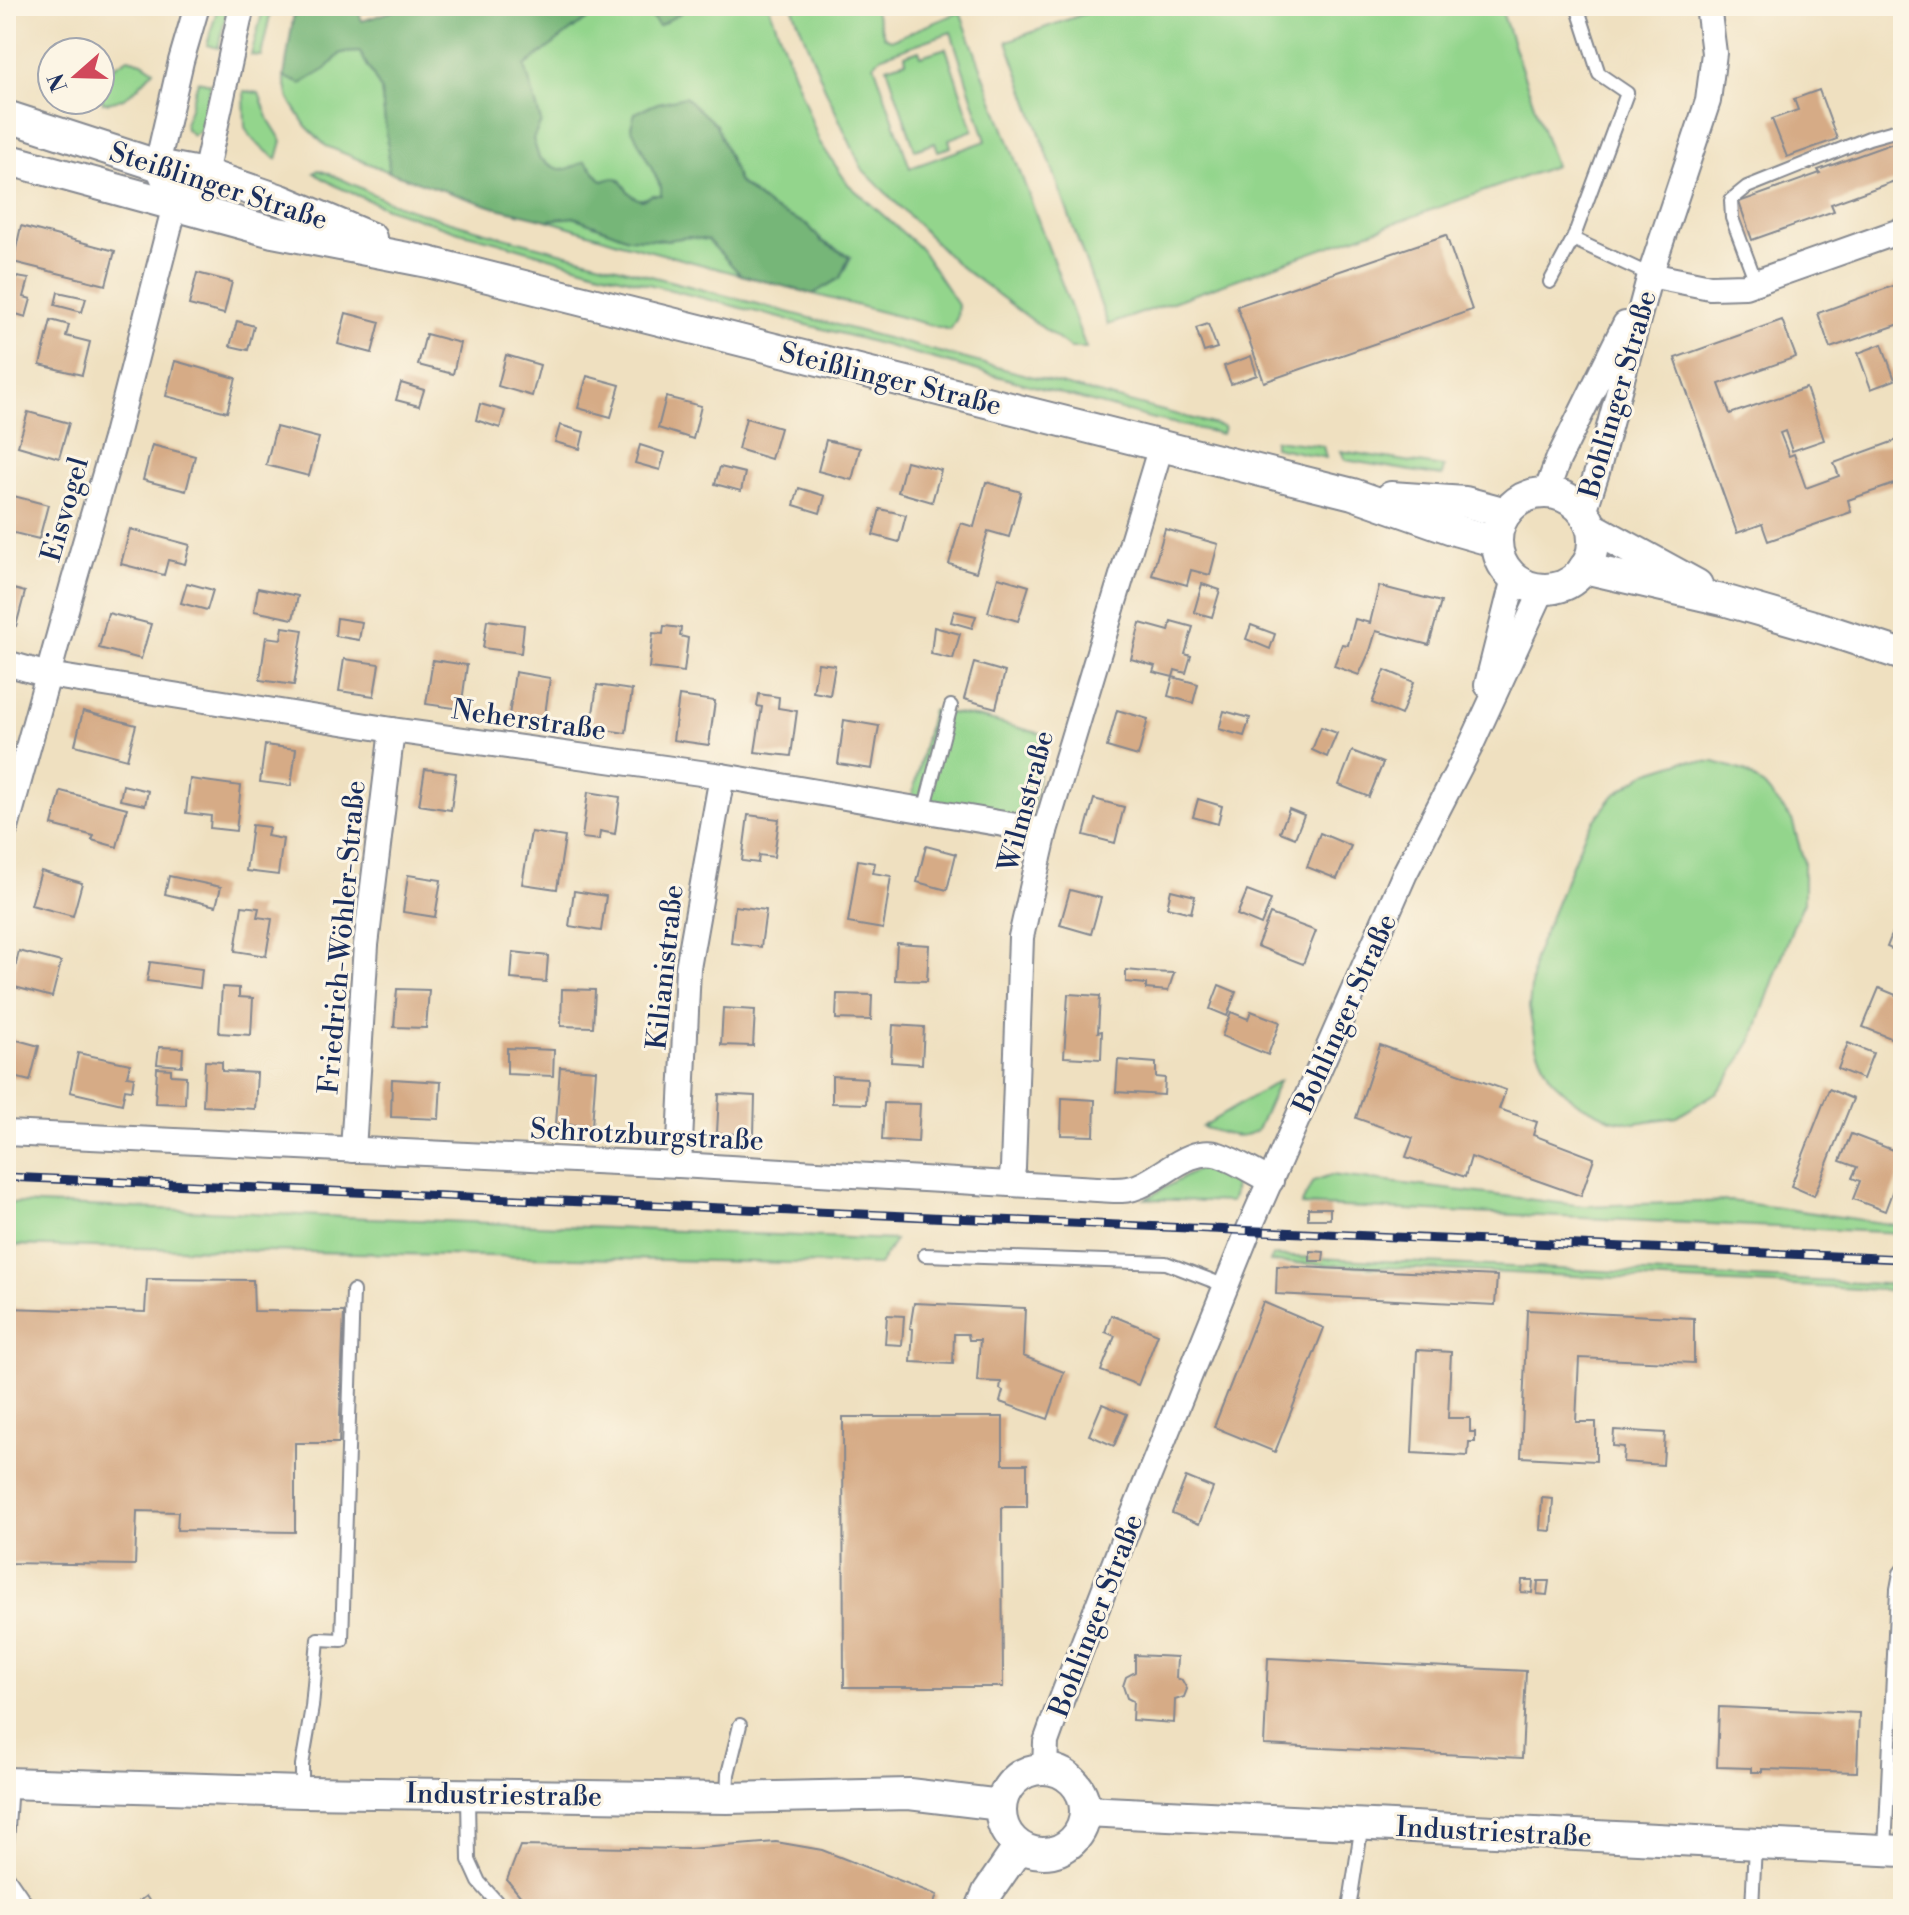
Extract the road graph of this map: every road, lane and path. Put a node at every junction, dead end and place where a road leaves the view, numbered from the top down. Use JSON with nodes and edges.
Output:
{"nodes":[{"id":1,"x":197,"y":6,"type":"edge"},
{"id":2,"x":242,"y":6,"type":"edge"},
{"id":3,"x":1577,"y":6,"type":"edge"},
{"id":4,"x":1708,"y":6,"type":"edge"},
{"id":5,"x":6,"y":116,"type":"edge"},
{"id":6,"x":1903,"y":137,"type":"edge"},
{"id":7,"x":6,"y":159,"type":"edge"},
{"id":8,"x":157,"y":165,"type":"junction"},
{"id":9,"x":205,"y":174,"type":"junction"},
{"id":10,"x":175,"y":205,"type":"junction"},
{"id":11,"x":1903,"y":230,"type":"edge"},
{"id":12,"x":1573,"y":239,"type":"junction"},
{"id":13,"x":428,"y":262,"type":"junction"},
{"id":14,"x":1650,"y":275,"type":"junction"},
{"id":15,"x":1550,"y":282,"type":"dead end"},
{"id":16,"x":1756,"y":282,"type":"junction"},
{"id":17,"x":1161,"y":446,"type":"junction"},
{"id":18,"x":1546,"y":493,"type":"junction"},
{"id":19,"x":1353,"y":494,"type":"junction"},
{"id":20,"x":1506,"y":513,"type":"junction"},
{"id":21,"x":1587,"y":520,"type":"junction"},
{"id":22,"x":1497,"y":542,"type":"junction"},
{"id":23,"x":1584,"y":568,"type":"junction"},
{"id":24,"x":1514,"y":578,"type":"junction"},
{"id":25,"x":1543,"y":589,"type":"junction"},
{"id":26,"x":1727,"y":601,"type":"junction"},
{"id":27,"x":1903,"y":655,"type":"edge"},
{"id":28,"x":6,"y":663,"type":"edge"},
{"id":29,"x":48,"y":675,"type":"junction"},
{"id":30,"x":951,"y":706,"type":"dead end"},
{"id":31,"x":392,"y":730,"type":"junction"},
{"id":32,"x":1471,"y":745,"type":"junction"},
{"id":33,"x":722,"y":776,"type":"junction"},
{"id":34,"x":924,"y":811,"type":"junction"},
{"id":35,"x":6,"y":828,"type":"edge"},
{"id":36,"x":1045,"y":831,"type":"junction"},
{"id":37,"x":6,"y":1133,"type":"edge"},
{"id":38,"x":353,"y":1150,"type":"junction"},
{"id":39,"x":679,"y":1165,"type":"junction"},
{"id":40,"x":1271,"y":1181,"type":"junction"},
{"id":41,"x":1010,"y":1184,"type":"junction"},
{"id":42,"x":925,"y":1255,"type":"dead end"},
{"id":43,"x":1226,"y":1286,"type":"junction"},
{"id":44,"x":353,"y":1291,"type":"dead end"},
{"id":45,"x":1903,"y":1569,"type":"edge"},
{"id":46,"x":740,"y":1725,"type":"dead end"},
{"id":47,"x":1045,"y":1768,"type":"junction"},
{"id":48,"x":8,"y":1783,"type":"edge"},
{"id":49,"x":302,"y":1792,"type":"junction"},
{"id":50,"x":468,"y":1794,"type":"junction"},
{"id":51,"x":727,"y":1798,"type":"junction"},
{"id":52,"x":1001,"y":1805,"type":"junction"},
{"id":53,"x":1085,"y":1811,"type":"junction"},
{"id":54,"x":1362,"y":1824,"type":"junction"},
{"id":55,"x":1755,"y":1844,"type":"junction"},
{"id":56,"x":1019,"y":1847,"type":"junction"},
{"id":57,"x":1894,"y":1851,"type":"edge"},
{"id":58,"x":6,"y":1858,"type":"edge"},
{"id":59,"x":6,"y":1874,"type":"edge"},
{"id":60,"x":30,"y":1909,"type":"edge"},
{"id":61,"x":503,"y":1909,"type":"edge"},
{"id":62,"x":981,"y":1909,"type":"edge"},
{"id":63,"x":1349,"y":1909,"type":"edge"},
{"id":64,"x":1752,"y":1909,"type":"edge"}],
"edges":[{"from":1,"to":8,"type":"street"},
{"from":2,"to":9,"type":"street"},
{"from":3,"to":12,"type":"lane"},
{"from":4,"to":14,"type":"street","name":"Bohlinger Straße"},
{"from":5,"to":8,"type":"street","name":"Steißlinger Straße"},
{"from":6,"to":16,"type":"lane"},
{"from":7,"to":10,"type":"street","name":"Steißlinger Straße"},
{"from":8,"to":9,"type":"street","name":"Steißlinger Straße"},
{"from":8,"to":10,"type":"street"},
{"from":9,"to":10,"type":"street"},
{"from":9,"to":13,"type":"street","name":"Steißlinger Straße"},
{"from":10,"to":13,"type":"street","name":"Steißlinger Straße"},
{"from":10,"to":29,"type":"street","name":"Eisvogel"},
{"from":11,"to":16,"type":"street"},
{"from":12,"to":14,"type":"lane"},
{"from":12,"to":15,"type":"lane"},
{"from":13,"to":17,"type":"street","name":"Steißlinger Straße"},
{"from":14,"to":16,"type":"street"},
{"from":14,"to":18,"type":"street","name":"Bohlinger Straße"},
{"from":14,"to":21,"type":"street","name":"Bohlinger Straße"},
{"from":17,"to":19,"type":"street","name":"Steißlinger Straße"},
{"from":17,"to":36,"type":"street","name":"Wilmstraße"},
{"from":18,"to":20,"type":"street"},
{"from":18,"to":21,"type":"street"},
{"from":19,"to":20,"type":"street","name":"Steißlinger Straße"},
{"from":19,"to":22,"type":"street","name":"Steißlinger Straße"},
{"from":20,"to":22,"type":"street"},
{"from":21,"to":23,"type":"street"},
{"from":21,"to":26,"type":"street"},
{"from":22,"to":24,"type":"street"},
{"from":23,"to":25,"type":"street"},
{"from":23,"to":26,"type":"street"},
{"from":24,"to":25,"type":"street"},
{"from":24,"to":32,"type":"street","name":"Bohlinger Straße"},
{"from":25,"to":32,"type":"street","name":"Bohlinger Straße"},
{"from":26,"to":27,"type":"street"},
{"from":28,"to":29,"type":"street","name":"Neherstraße"},
{"from":29,"to":31,"type":"street","name":"Neherstraße"},
{"from":29,"to":35,"type":"street","name":"Eisvogel"},
{"from":30,"to":34,"type":"lane"},
{"from":31,"to":33,"type":"street","name":"Neherstraße"},
{"from":31,"to":38,"type":"street","name":"Friedrich-Wöhler-Straße"},
{"from":32,"to":40,"type":"street","name":"Bohlinger Straße"},
{"from":33,"to":34,"type":"street","name":"Neherstraße"},
{"from":33,"to":39,"type":"street","name":"Kilianistraße"},
{"from":34,"to":36,"type":"street","name":"Neherstraße"},
{"from":36,"to":41,"type":"street","name":"Wilmstraße"},
{"from":37,"to":38,"type":"street","name":"Schrotzburgstraße"},
{"from":38,"to":39,"type":"street","name":"Schrotzburgstraße"},
{"from":39,"to":41,"type":"street","name":"Schrotzburgstraße"},
{"from":40,"to":41,"type":"street","name":"Schrotzburgstraße"},
{"from":40,"to":43,"type":"street","name":"Bohlinger Straße"},
{"from":42,"to":43,"type":"lane"},
{"from":43,"to":47,"type":"street","name":"Bohlinger Straße"},
{"from":44,"to":49,"type":"lane"},
{"from":45,"to":57,"type":"lane"},
{"from":46,"to":51,"type":"lane"},
{"from":47,"to":52,"type":"street"},
{"from":47,"to":53,"type":"street"},
{"from":48,"to":49,"type":"street","name":"Industriestraße"},
{"from":48,"to":58,"type":"lane"},
{"from":49,"to":50,"type":"street","name":"Industriestraße"},
{"from":50,"to":51,"type":"street","name":"Industriestraße"},
{"from":50,"to":61,"type":"lane"},
{"from":51,"to":52,"type":"street","name":"Industriestraße"},
{"from":52,"to":56,"type":"street"},
{"from":53,"to":54,"type":"street","name":"Industriestraße"},
{"from":53,"to":56,"type":"street"},
{"from":54,"to":55,"type":"street","name":"Industriestraße"},
{"from":54,"to":63,"type":"lane"},
{"from":55,"to":57,"type":"street","name":"Industriestraße"},
{"from":55,"to":64,"type":"lane"},
{"from":56,"to":62,"type":"street"},
{"from":59,"to":60,"type":"lane"}]}
